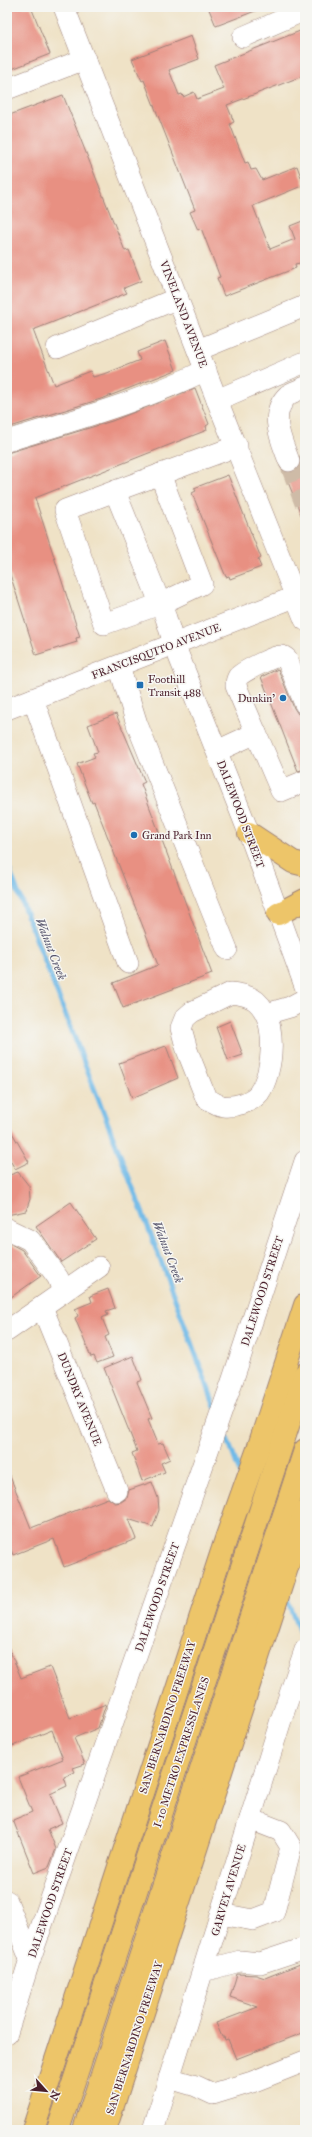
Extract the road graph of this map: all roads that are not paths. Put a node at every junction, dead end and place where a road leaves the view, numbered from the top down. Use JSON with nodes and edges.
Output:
{"nodes":[{"id":1,"x":64,"y":7,"type":"edge"},
{"id":2,"x":305,"y":10,"type":"edge"},
{"id":3,"x":243,"y":37,"type":"dead end"},
{"id":4,"x":84,"y":59,"type":"junction"},
{"id":5,"x":7,"y":89,"type":"edge"},
{"id":6,"x":178,"y":298,"type":"junction"},
{"id":7,"x":305,"y":306,"type":"edge"},
{"id":8,"x":56,"y":348,"type":"dead end"},
{"id":9,"x":198,"y":350,"type":"junction"},
{"id":10,"x":305,"y":362,"type":"edge"},
{"id":11,"x":305,"y":369,"type":"edge"},
{"id":12,"x":206,"y":370,"type":"junction"},
{"id":13,"x":285,"y":371,"type":"junction"},
{"id":14,"x":305,"y":387,"type":"edge"},
{"id":15,"x":217,"y":400,"type":"junction"},
{"id":16,"x":7,"y":441,"type":"edge"},
{"id":17,"x":237,"y":446,"type":"junction"},
{"id":18,"x":289,"y":461,"type":"tunnel mouth"},
{"id":19,"x":160,"y":474,"type":"junction"},
{"id":20,"x":115,"y":490,"type":"junction"},
{"id":21,"x":301,"y":594,"type":"edge"},
{"id":22,"x":160,"y":604,"type":"junction"},
{"id":23,"x":305,"y":620,"type":"edge"},
{"id":24,"x":174,"y":644,"type":"junction"},
{"id":25,"x":119,"y":666,"type":"junction"},
{"id":26,"x":33,"y":699,"type":"junction"},
{"id":27,"x":305,"y":704,"type":"edge"},
{"id":28,"x":7,"y":709,"type":"edge"},
{"id":29,"x":256,"y":734,"type":"junction"},
{"id":30,"x":217,"y":751,"type":"junction"},
{"id":31,"x":305,"y":781,"type":"edge"},
{"id":32,"x":249,"y":833,"type":"junction"},
{"id":33,"x":305,"y":865,"type":"edge"},
{"id":34,"x":305,"y":900,"type":"edge"},
{"id":35,"x":278,"y":914,"type":"junction"},
{"id":36,"x":227,"y":949,"type":"dead end"},
{"id":37,"x":128,"y":963,"type":"dead end"},
{"id":38,"x":305,"y":986,"type":"edge"},
{"id":39,"x":305,"y":999,"type":"edge"},
{"id":40,"x":266,"y":1014,"type":"junction"},
{"id":41,"x":305,"y":1161,"type":"edge"},
{"id":42,"x":7,"y":1229,"type":"edge"},
{"id":43,"x":98,"y":1267,"type":"dead end"},
{"id":44,"x":63,"y":1292,"type":"junction"},
{"id":45,"x":305,"y":1305,"type":"edge"},
{"id":46,"x":42,"y":1307,"type":"junction"},
{"id":47,"x":7,"y":1331,"type":"edge"},
{"id":48,"x":305,"y":1374,"type":"edge"},
{"id":49,"x":305,"y":1450,"type":"edge"},
{"id":50,"x":117,"y":1491,"type":"dead end"},
{"id":51,"x":305,"y":1512,"type":"edge"},
{"id":52,"x":305,"y":1650,"type":"edge"},
{"id":53,"x":250,"y":1819,"type":"junction"},
{"id":54,"x":7,"y":1901,"type":"edge"},
{"id":55,"x":220,"y":1914,"type":"junction"},
{"id":56,"x":15,"y":1941,"type":"edge"},
{"id":57,"x":305,"y":1948,"type":"edge"},
{"id":58,"x":30,"y":1958,"type":"junction"},
{"id":59,"x":203,"y":1971,"type":"junction"},
{"id":60,"x":7,"y":2033,"type":"edge"},
{"id":61,"x":305,"y":2061,"type":"edge"},
{"id":62,"x":169,"y":2078,"type":"junction"},
{"id":63,"x":33,"y":2130,"type":"edge"},
{"id":64,"x":58,"y":2130,"type":"edge"},
{"id":65,"x":84,"y":2130,"type":"edge"},
{"id":66,"x":105,"y":2130,"type":"edge"},
{"id":67,"x":153,"y":2130,"type":"edge"}],
"edges":[{"from":1,"to":4,"type":"street","name":"VINELAND AVENUE"},
{"from":2,"to":3,"type":"street"},
{"from":4,"to":5,"type":"street"},
{"from":4,"to":6,"type":"street","name":"VINELAND AVENUE"},
{"from":6,"to":8,"type":"street"},
{"from":6,"to":9,"type":"street","name":"VINELAND AVENUE"},
{"from":7,"to":9,"type":"street"},
{"from":9,"to":12,"type":"street","name":"VINELAND AVENUE"},
{"from":10,"to":13,"type":"street"},
{"from":11,"to":13,"type":"street"},
{"from":12,"to":15,"type":"street","name":"VINELAND AVENUE"},
{"from":12,"to":16,"type":"street"},
{"from":13,"to":15,"type":"street"},
{"from":14,"to":18,"type":"street"},
{"from":15,"to":17,"type":"street","name":"VINELAND AVENUE"},
{"from":17,"to":19,"type":"street"},
{"from":17,"to":21,"type":"street","name":"VINELAND AVENUE"},
{"from":19,"to":20,"type":"street"},
{"from":19,"to":22,"type":"street"},
{"from":20,"to":22,"type":"street","name":"DALEWOOD STREET"},
{"from":20,"to":22,"type":"street"},
{"from":21,"to":23,"type":"street","name":"VINELAND AVENUE"},
{"from":21,"to":24,"type":"street","name":"FRANCISQUITO AVENUE"},
{"from":22,"to":24,"type":"street","name":"DALEWOOD STREET"},
{"from":24,"to":25,"type":"street","name":"FRANCISQUITO AVENUE"},
{"from":24,"to":30,"type":"street","name":"DALEWOOD STREET"},
{"from":25,"to":26,"type":"street","name":"FRANCISQUITO AVENUE"},
{"from":25,"to":36,"type":"street"},
{"from":26,"to":28,"type":"street","name":"FRANCISQUITO AVENUE"},
{"from":26,"to":37,"type":"street"},
{"from":27,"to":29,"type":"street"},
{"from":29,"to":30,"type":"street"},
{"from":29,"to":31,"type":"street"},
{"from":30,"to":32,"type":"street","name":"DALEWOOD STREET"},
{"from":32,"to":33,"type":"highway"},
{"from":32,"to":35,"type":"street","name":"DALEWOOD STREET"},
{"from":34,"to":35,"type":"highway"},
{"from":35,"to":38,"type":"street","name":"DALEWOOD STREET"},
{"from":39,"to":40,"type":"street"},
{"from":40,"to":40,"type":"street"},
{"from":41,"to":58,"type":"street","name":"DALEWOOD STREET"},
{"from":42,"to":44,"type":"street"},
{"from":43,"to":44,"type":"street"},
{"from":44,"to":46,"type":"street"},
{"from":45,"to":63,"type":"highway","name":"SAN BERNARDINO FREEWAY"},
{"from":46,"to":47,"type":"street"},
{"from":46,"to":50,"type":"street","name":"DUNDRY AVENUE"},
{"from":48,"to":64,"type":"highway","name":"I-10 METRO EXPRESSLANES"},
{"from":49,"to":65,"type":"highway"},
{"from":51,"to":66,"type":"highway","name":"SAN BERNARDINO FREEWAY"},
{"from":52,"to":53,"type":"street","name":"GARVEY AVENUE"},
{"from":53,"to":55,"type":"street","name":"GARVEY AVENUE"},
{"from":53,"to":55,"type":"street"},
{"from":54,"to":56,"type":"street"},
{"from":55,"to":59,"type":"street","name":"GARVEY AVENUE"},
{"from":56,"to":58,"type":"street"},
{"from":57,"to":59,"type":"street"},
{"from":58,"to":60,"type":"street","name":"DALEWOOD STREET"},
{"from":59,"to":62,"type":"street","name":"GARVEY AVENUE"},
{"from":61,"to":62,"type":"street"},
{"from":62,"to":67,"type":"street","name":"GARVEY AVENUE"}]}
